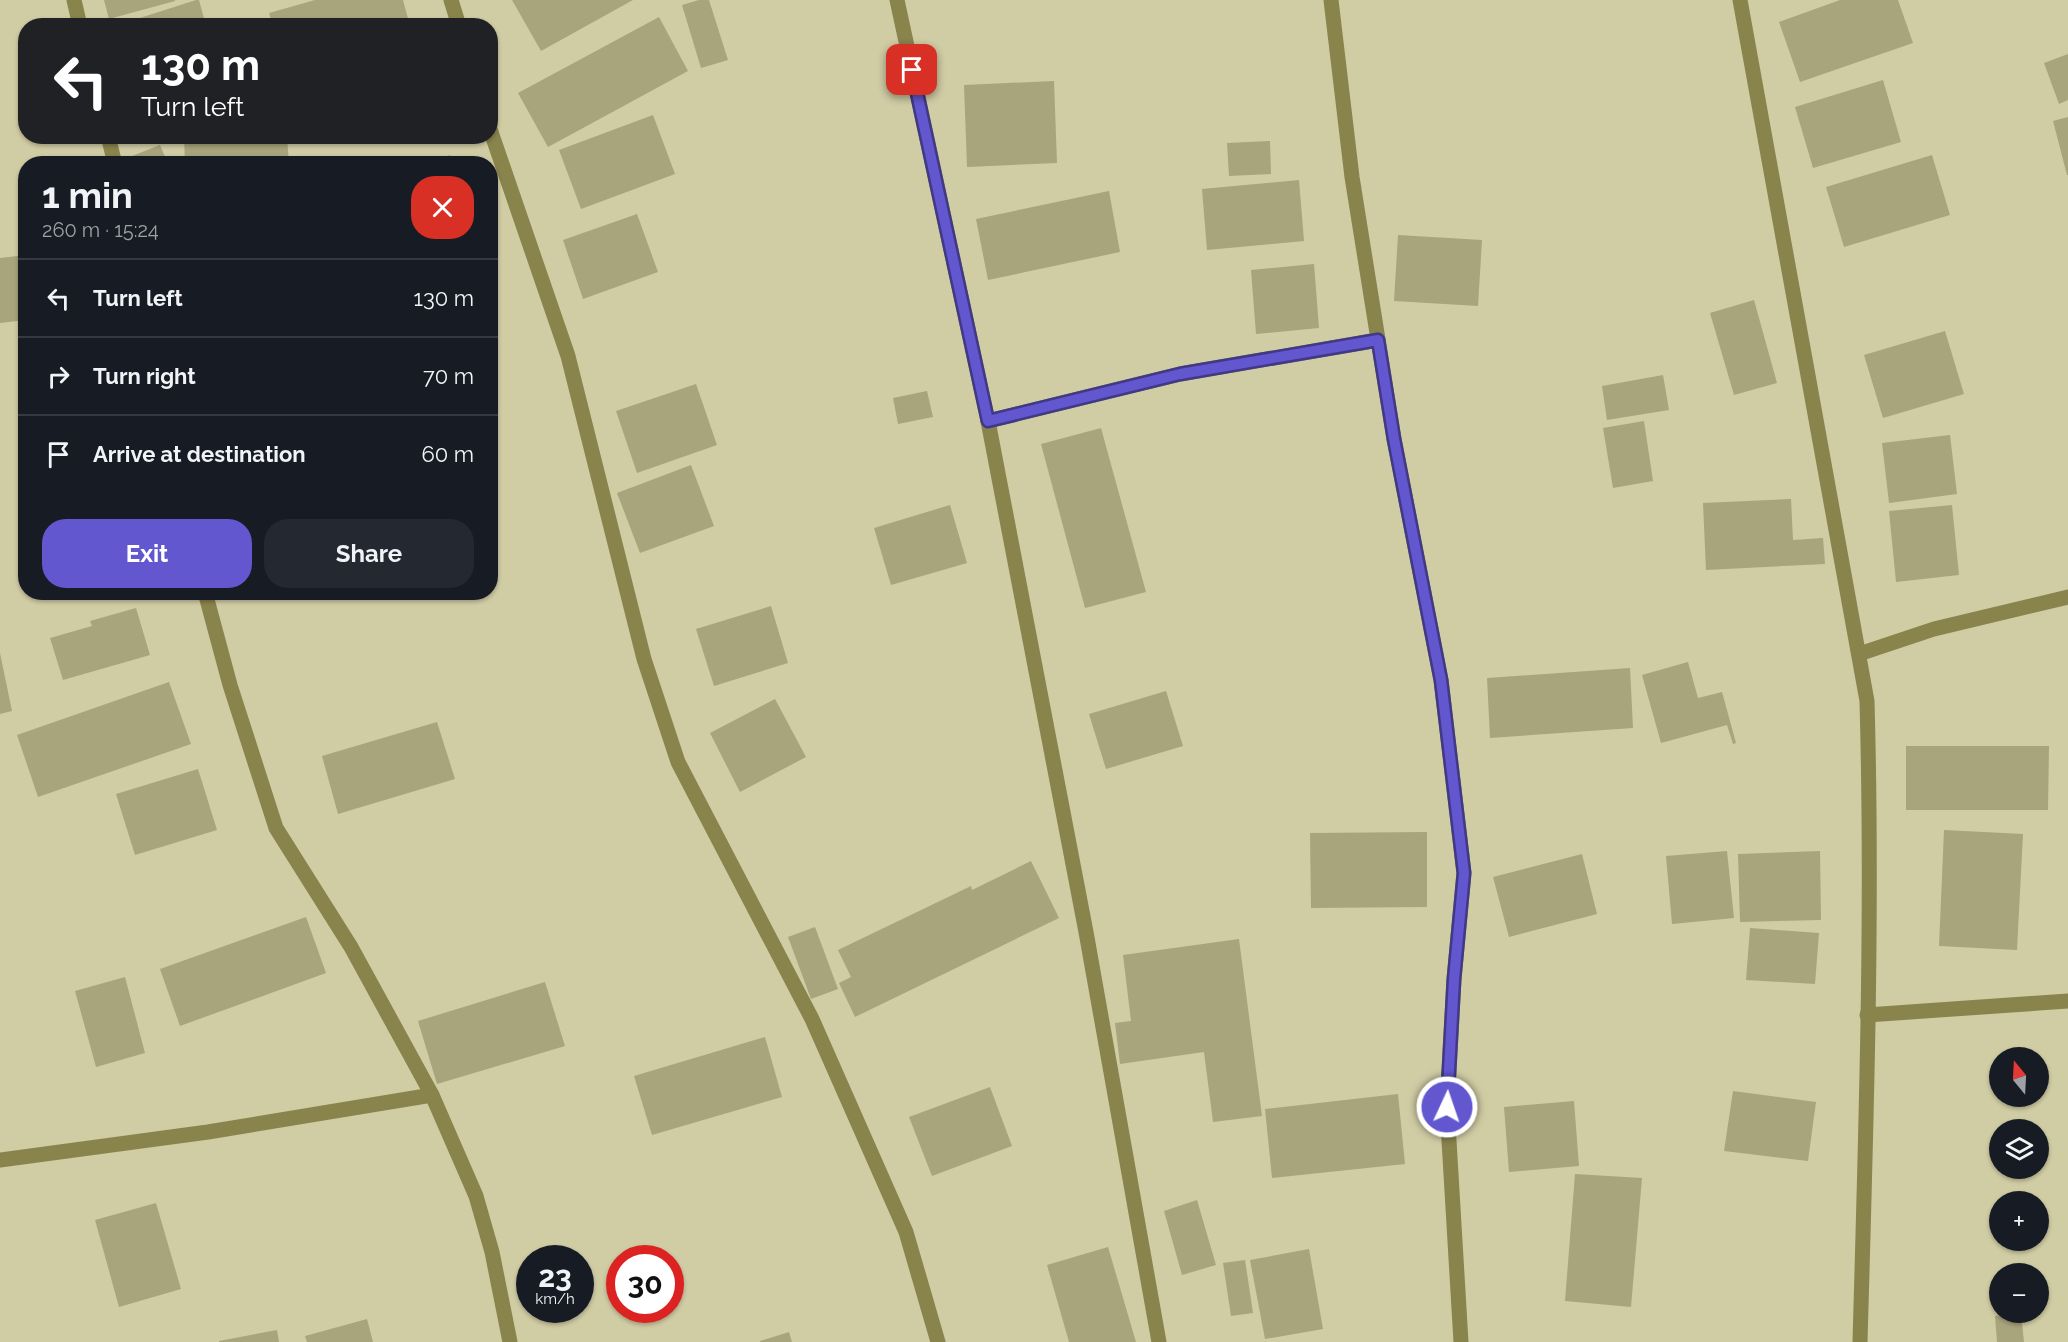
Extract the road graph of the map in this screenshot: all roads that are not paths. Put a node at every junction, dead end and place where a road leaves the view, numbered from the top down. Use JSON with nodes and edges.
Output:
{"nodes":[{"id":1,"x":74,"y":0,"type":"edge"},
{"id":2,"x":451,"y":0,"type":"edge"},
{"id":3,"x":897,"y":0,"type":"edge"},
{"id":4,"x":1331,"y":0,"type":"edge"},
{"id":5,"x":1740,"y":0,"type":"edge"},
{"id":6,"x":78,"y":18,"type":"edge"},
{"id":7,"x":457,"y":18,"type":"edge"},
{"id":8,"x":495,"y":144,"type":"edge"},
{"id":9,"x":1378,"y":340,"type":"junction"},
{"id":10,"x":988,"y":421,"type":"junction"},
{"id":11,"x":2068,"y":597,"type":"edge"},
{"id":12,"x":207,"y":600,"type":"edge"},
{"id":13,"x":1859,"y":654,"type":"junction"},
{"id":14,"x":2068,"y":1001,"type":"edge"},
{"id":15,"x":1868,"y":1015,"type":"junction"},
{"id":16,"x":432,"y":1095,"type":"junction"},
{"id":17,"x":0,"y":1160,"type":"edge"},
{"id":18,"x":510,"y":1342,"type":"edge"},
{"id":19,"x":938,"y":1342,"type":"edge"},
{"id":20,"x":1159,"y":1342,"type":"edge"},
{"id":21,"x":1461,"y":1342,"type":"edge"},
{"id":22,"x":1860,"y":1342,"type":"edge"}],
"edges":[{"from":1,"to":6,"type":"street"},
{"from":2,"to":7,"type":"street"},
{"from":3,"to":10,"type":"street"},
{"from":4,"to":9,"type":"street"},
{"from":5,"to":13,"type":"street"},
{"from":8,"to":19,"type":"street"},
{"from":9,"to":10,"type":"street"},
{"from":9,"to":21,"type":"street"},
{"from":10,"to":20,"type":"street"},
{"from":11,"to":13,"type":"street"},
{"from":12,"to":16,"type":"street"},
{"from":13,"to":15,"type":"street"},
{"from":14,"to":15,"type":"street"},
{"from":15,"to":22,"type":"street"},
{"from":16,"to":17,"type":"street"},
{"from":16,"to":18,"type":"street"}]}
